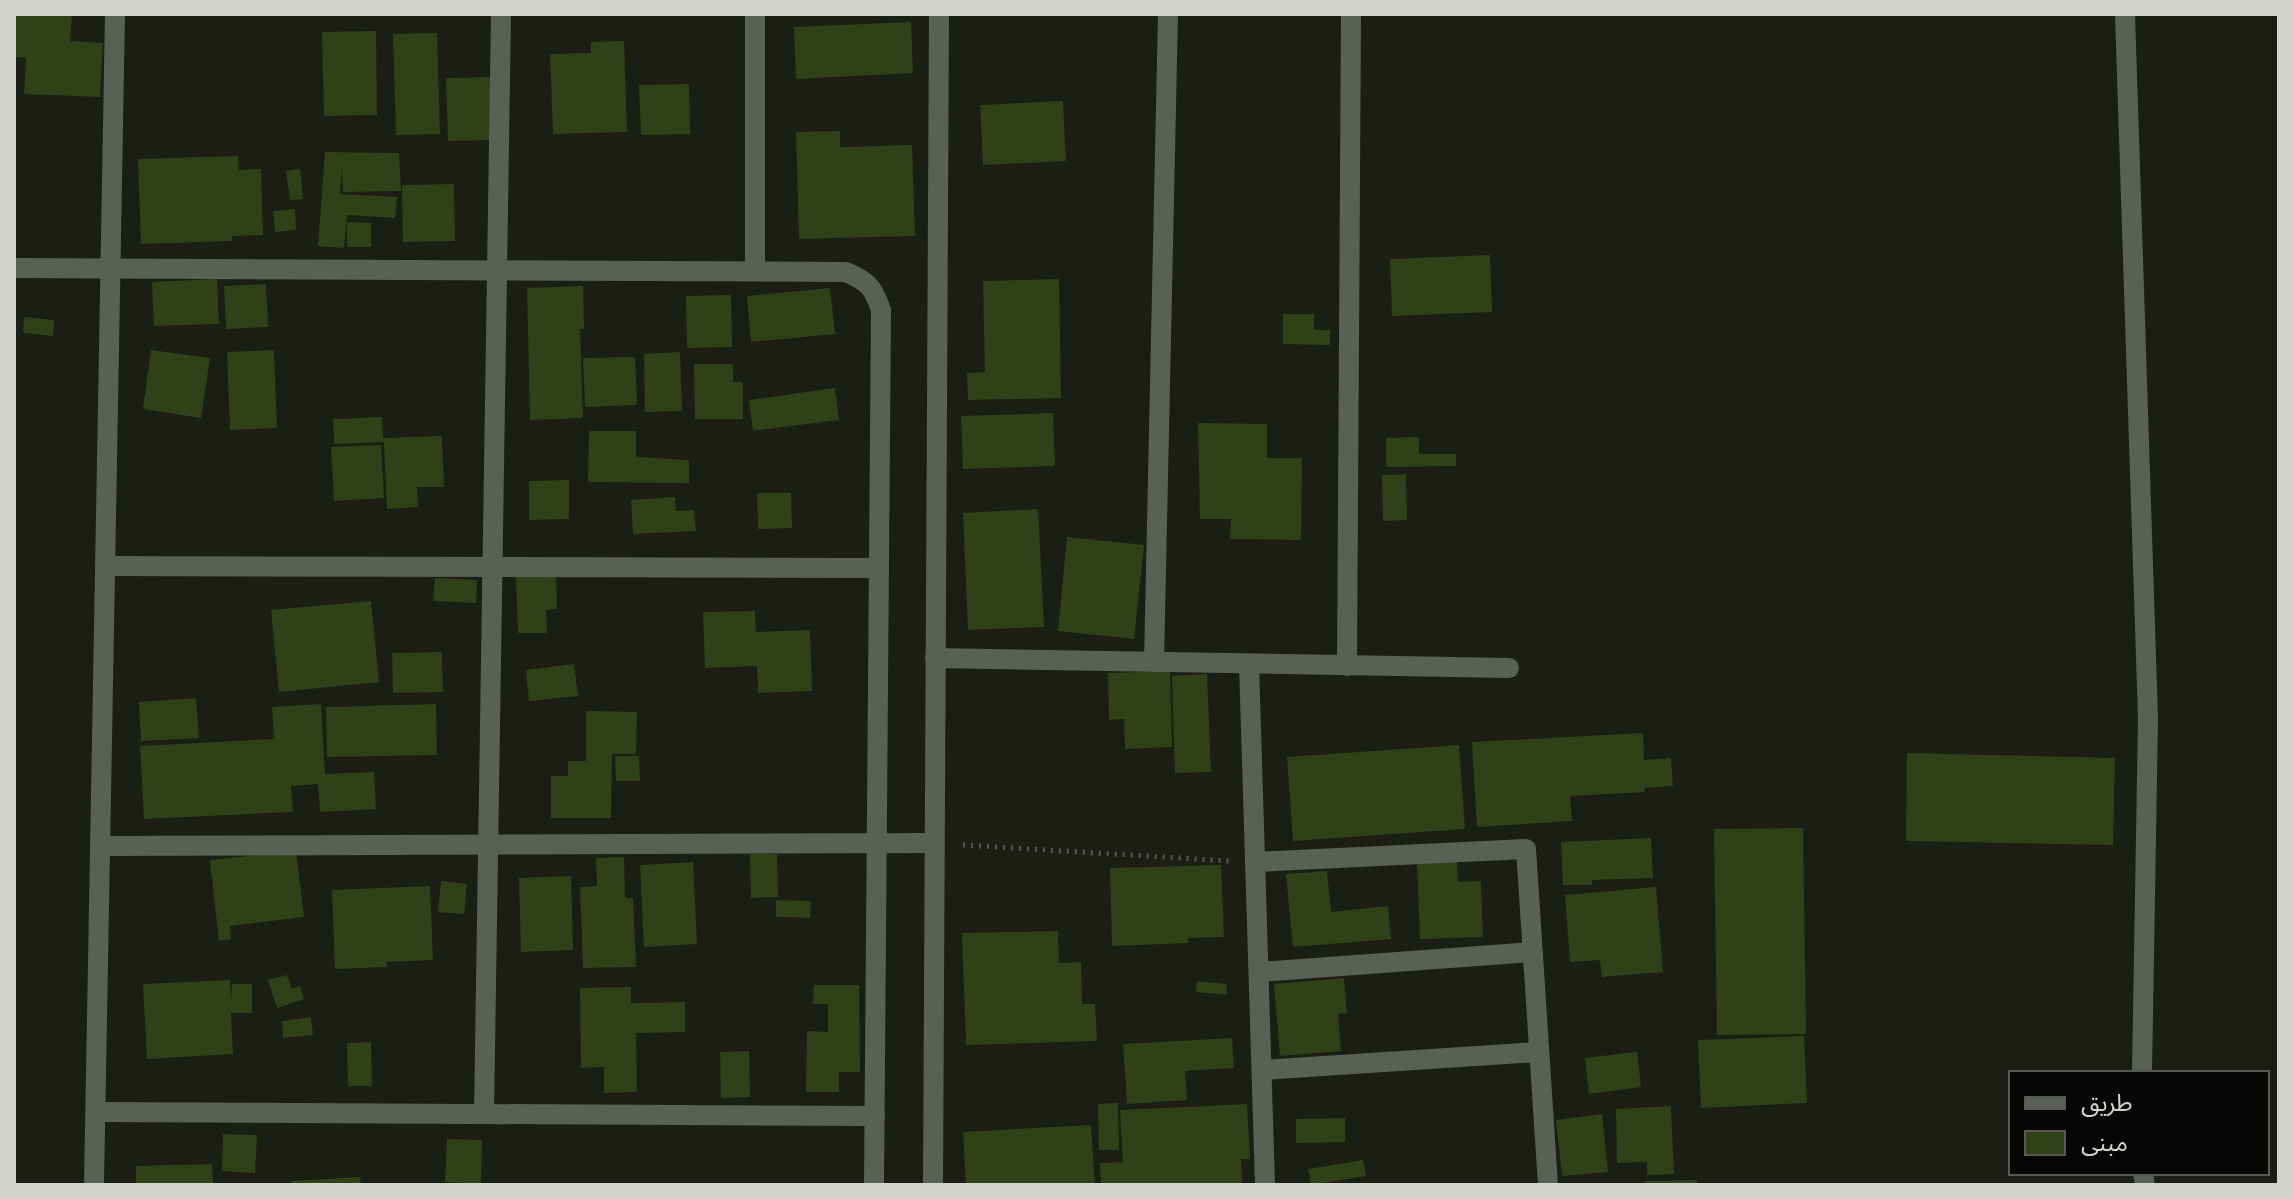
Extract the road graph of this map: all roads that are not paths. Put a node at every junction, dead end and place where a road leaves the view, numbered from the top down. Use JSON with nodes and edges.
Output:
{"nodes":[{"id":1,"x":115,"y":14,"type":"edge"},
{"id":2,"x":501,"y":14,"type":"edge"},
{"id":3,"x":755,"y":14,"type":"edge"},
{"id":4,"x":939,"y":14,"type":"edge"},
{"id":5,"x":1168,"y":14,"type":"edge"},
{"id":6,"x":1351,"y":14,"type":"edge"},
{"id":7,"x":2125,"y":14,"type":"edge"},
{"id":8,"x":14,"y":268,"type":"edge"},
{"id":9,"x":111,"y":269,"type":"junction"},
{"id":10,"x":497,"y":270,"type":"junction"},
{"id":11,"x":755,"y":271,"type":"junction"},
{"id":12,"x":106,"y":566,"type":"junction"},
{"id":13,"x":493,"y":568,"type":"junction"},
{"id":14,"x":879,"y":568,"type":"junction"},
{"id":15,"x":935,"y":658,"type":"junction"},
{"id":16,"x":1154,"y":662,"type":"junction"},
{"id":17,"x":1249,"y":664,"type":"junction"},
{"id":18,"x":1347,"y":666,"type":"junction"},
{"id":19,"x":1509,"y":668,"type":"dead end"},
{"id":20,"x":877,"y":843,"type":"junction"},
{"id":21,"x":934,"y":843,"type":"junction"},
{"id":22,"x":488,"y":845,"type":"junction"},
{"id":23,"x":101,"y":846,"type":"junction"},
{"id":24,"x":1255,"y":862,"type":"junction"},
{"id":25,"x":1533,"y":952,"type":"junction"},
{"id":26,"x":1259,"y":972,"type":"junction"},
{"id":27,"x":1539,"y":1052,"type":"junction"},
{"id":28,"x":1262,"y":1070,"type":"junction"},
{"id":29,"x":2142,"y":1071,"type":"edge"},
{"id":30,"x":96,"y":1112,"type":"junction"},
{"id":31,"x":484,"y":1114,"type":"junction"},
{"id":32,"x":875,"y":1116,"type":"junction"},
{"id":33,"x":94,"y":1185,"type":"edge"},
{"id":34,"x":874,"y":1185,"type":"edge"},
{"id":35,"x":933,"y":1185,"type":"edge"},
{"id":36,"x":1265,"y":1185,"type":"edge"},
{"id":37,"x":1548,"y":1185,"type":"edge"}],
"edges":[{"from":1,"to":9,"type":"street"},
{"from":2,"to":10,"type":"street"},
{"from":3,"to":11,"type":"street"},
{"from":4,"to":15,"type":"street"},
{"from":5,"to":16,"type":"street"},
{"from":6,"to":18,"type":"street"},
{"from":7,"to":29,"type":"street"},
{"from":8,"to":9,"type":"street"},
{"from":9,"to":10,"type":"street"},
{"from":9,"to":12,"type":"street"},
{"from":10,"to":11,"type":"street"},
{"from":10,"to":13,"type":"street"},
{"from":11,"to":14,"type":"street"},
{"from":12,"to":13,"type":"street"},
{"from":12,"to":23,"type":"street"},
{"from":13,"to":14,"type":"street"},
{"from":13,"to":22,"type":"street"},
{"from":14,"to":20,"type":"street"},
{"from":15,"to":16,"type":"street"},
{"from":15,"to":21,"type":"street"},
{"from":16,"to":17,"type":"street"},
{"from":17,"to":18,"type":"street"},
{"from":17,"to":24,"type":"street"},
{"from":18,"to":19,"type":"street"},
{"from":20,"to":21,"type":"street"},
{"from":20,"to":22,"type":"street"},
{"from":20,"to":32,"type":"street"},
{"from":21,"to":35,"type":"street"},
{"from":22,"to":23,"type":"street"},
{"from":22,"to":31,"type":"street"},
{"from":23,"to":30,"type":"street"},
{"from":24,"to":25,"type":"street"},
{"from":24,"to":26,"type":"street"},
{"from":25,"to":26,"type":"street"},
{"from":25,"to":27,"type":"street"},
{"from":26,"to":28,"type":"street"},
{"from":27,"to":28,"type":"street"},
{"from":27,"to":37,"type":"street"},
{"from":28,"to":36,"type":"street"},
{"from":30,"to":31,"type":"street"},
{"from":30,"to":33,"type":"street"},
{"from":31,"to":32,"type":"street"},
{"from":32,"to":34,"type":"street"}]}
